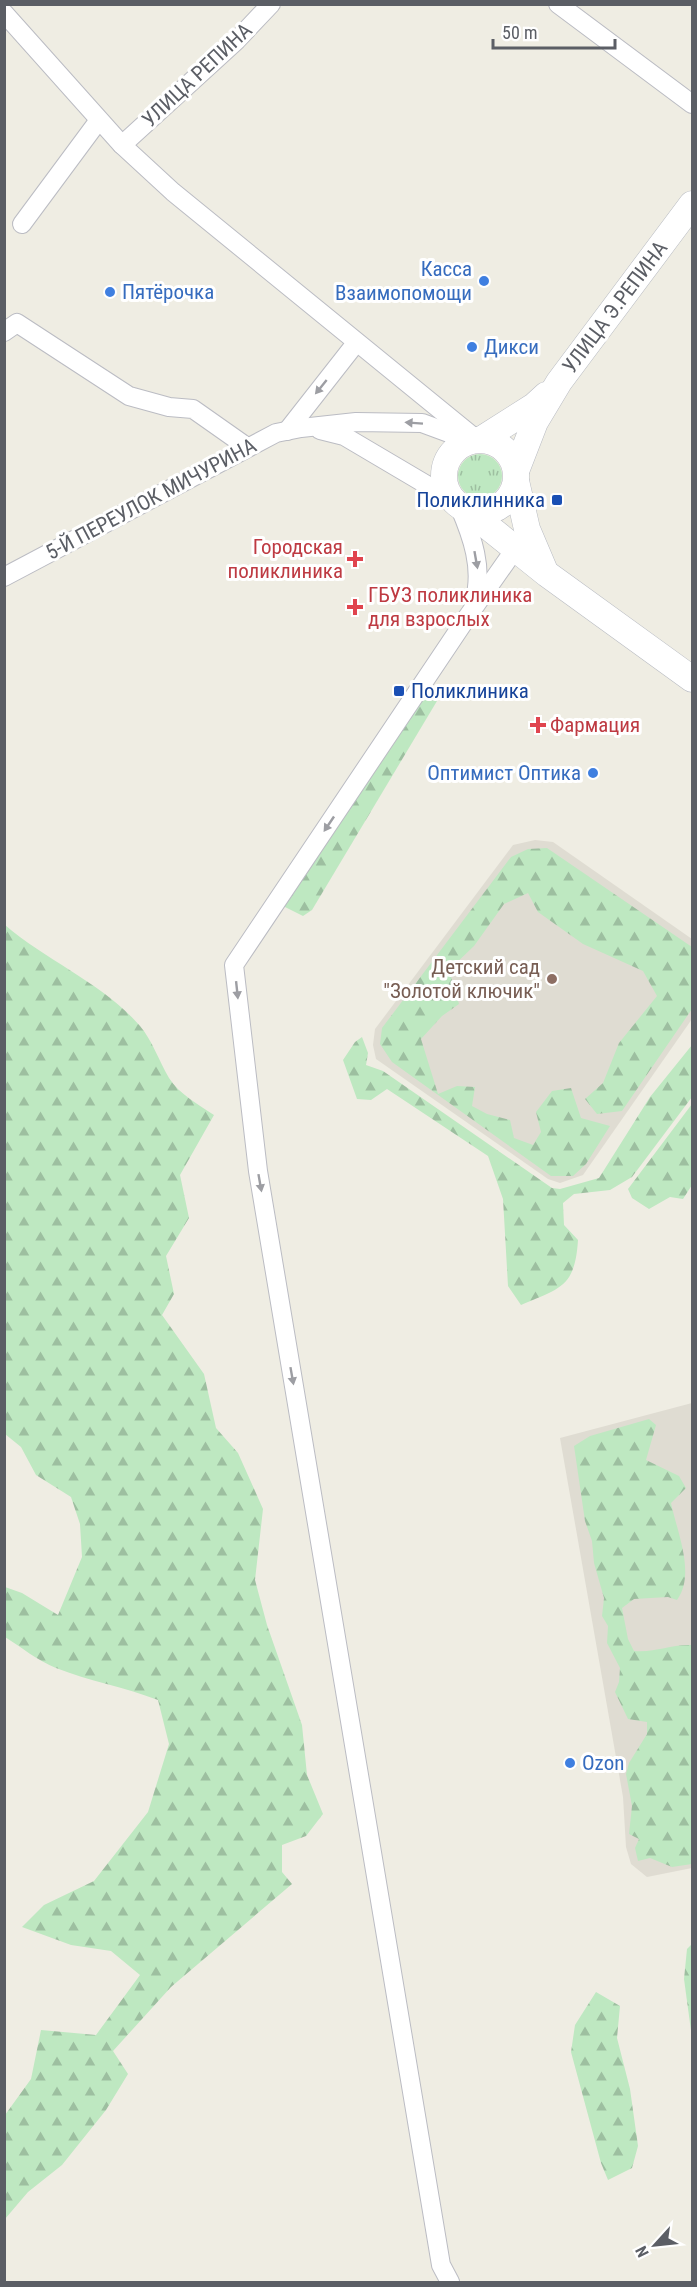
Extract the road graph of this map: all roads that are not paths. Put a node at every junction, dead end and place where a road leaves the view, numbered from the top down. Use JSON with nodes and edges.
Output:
{"nodes":[{"id":1,"x":271,"y":4,"type":"edge"},
{"id":2,"x":558,"y":4,"type":"edge"},
{"id":3,"x":4,"y":13,"type":"edge"},
{"id":4,"x":693,"y":104,"type":"edge"},
{"id":5,"x":99,"y":120,"type":"junction"},
{"id":6,"x":122,"y":145,"type":"junction"},
{"id":7,"x":693,"y":204,"type":"edge"},
{"id":8,"x":22,"y":224,"type":"dead end"},
{"id":9,"x":4,"y":332,"type":"edge"},
{"id":10,"x":356,"y":343,"type":"junction"},
{"id":11,"x":559,"y":382,"type":"junction"},
{"id":12,"x":294,"y":429,"type":"junction"},
{"id":13,"x":476,"y":440,"type":"junction"},
{"id":14,"x":247,"y":447,"type":"junction"},
{"id":15,"x":516,"y":476,"type":"junction"},
{"id":16,"x":460,"y":506,"type":"junction"},
{"id":17,"x":515,"y":549,"type":"junction"},
{"id":18,"x":547,"y":574,"type":"junction"},
{"id":19,"x":4,"y":577,"type":"edge"},
{"id":20,"x":468,"y":616,"type":"junction"},
{"id":21,"x":693,"y":679,"type":"edge"},
{"id":22,"x":450,"y":2283,"type":"edge"}],
"edges":[{"from":1,"to":6,"type":"street","name":"УЛИЦА РЕПИНА"},
{"from":2,"to":4,"type":"street"},
{"from":3,"to":5,"type":"street"},
{"from":5,"to":6,"type":"street"},
{"from":5,"to":8,"type":"street"},
{"from":6,"to":10,"type":"street"},
{"from":7,"to":11,"type":"street","name":"УЛИЦА Э.РЕПИНА"},
{"from":9,"to":14,"type":"street"},
{"from":10,"to":12,"type":"street","one_way":true},
{"from":10,"to":13,"type":"street"},
{"from":11,"to":13,"type":"street","name":"УЛИЦА Э.РЕПИНА"},
{"from":11,"to":15,"type":"street","name":"УЛИЦА Э.РЕПИНА"},
{"from":13,"to":12,"type":"street","name":"5-Й ПЕРЕУЛОК МИЧУРИНА","one_way":true},
{"from":12,"to":14,"type":"street","name":"5-Й ПЕРЕУЛОК МИЧУРИНА"},
{"from":12,"to":16,"type":"street","name":"5-Й ПЕРЕУЛОК МИЧУРИНА"},
{"from":13,"to":15,"type":"street"},
{"from":13,"to":16,"type":"street"},
{"from":14,"to":19,"type":"street","name":"5-Й ПЕРЕУЛОК МИЧУРИНА"},
{"from":15,"to":16,"type":"street"},
{"from":15,"to":18,"type":"street"},
{"from":16,"to":17,"type":"street"},
{"from":16,"to":20,"type":"street","one_way":true},
{"from":17,"to":18,"type":"street"},
{"from":17,"to":20,"type":"street"},
{"from":18,"to":21,"type":"street"},
{"from":20,"to":22,"type":"street","one_way":true}]}
